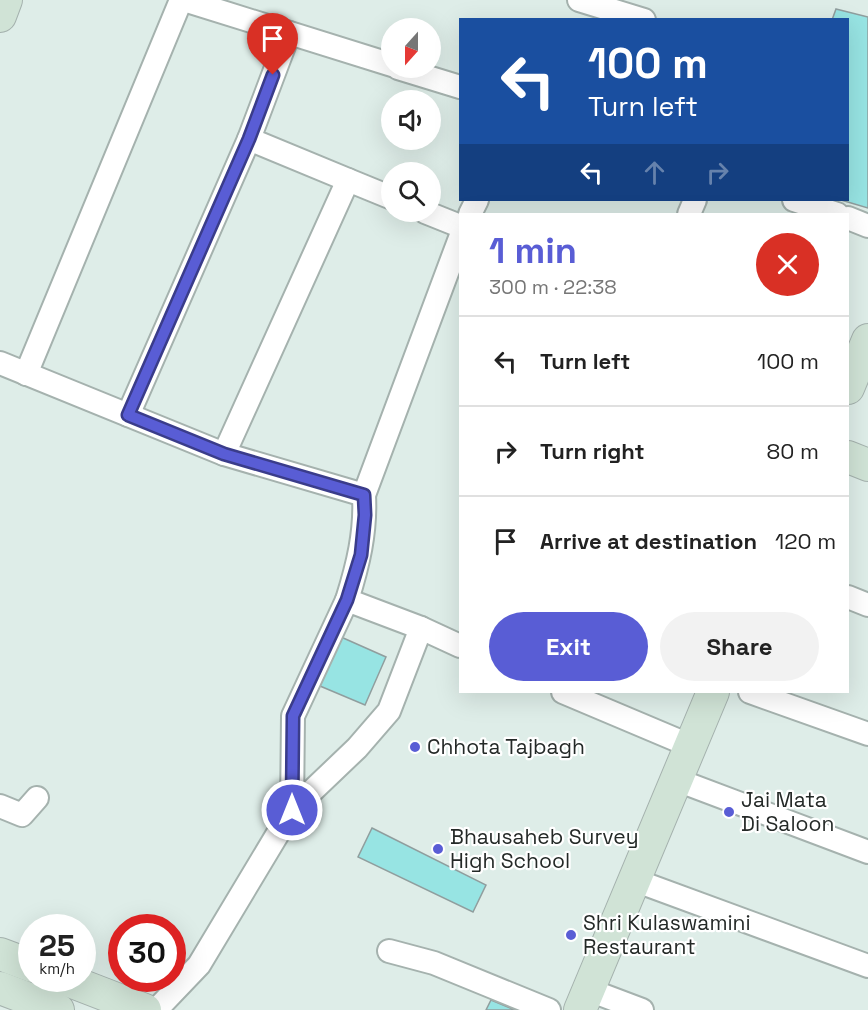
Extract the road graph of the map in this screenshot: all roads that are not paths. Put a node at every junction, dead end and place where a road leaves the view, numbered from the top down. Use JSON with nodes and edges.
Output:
{"nodes":[{"id":1,"x":6,"y":0,"type":"edge"},
{"id":2,"x":182,"y":0,"type":"edge"},
{"id":3,"x":579,"y":0,"type":"edge"},
{"id":4,"x":0,"y":16,"type":"edge"},
{"id":5,"x":633,"y":18,"type":"edge"},
{"id":6,"x":289,"y":33,"type":"junction"},
{"id":7,"x":381,"y":62,"type":"edge"},
{"id":8,"x":431,"y":78,"type":"edge"},
{"id":9,"x":459,"y":87,"type":"edge"},
{"id":10,"x":249,"y":139,"type":"junction"},
{"id":11,"x":348,"y":180,"type":"junction"},
{"id":12,"x":381,"y":194,"type":"edge"},
{"id":13,"x":797,"y":201,"type":"edge"},
{"id":14,"x":834,"y":213,"type":"edge"},
{"id":15,"x":441,"y":218,"type":"edge"},
{"id":16,"x":849,"y":218,"type":"edge"},
{"id":17,"x":459,"y":226,"type":"edge"},
{"id":18,"x":868,"y":226,"type":"edge"},
{"id":19,"x":459,"y":241,"type":"edge"},
{"id":20,"x":868,"y":340,"type":"edge"},
{"id":21,"x":0,"y":363,"type":"edge"},
{"id":22,"x":26,"y":374,"type":"junction"},
{"id":23,"x":849,"y":386,"type":"edge"},
{"id":24,"x":128,"y":415,"type":"junction"},
{"id":25,"x":224,"y":454,"type":"junction"},
{"id":26,"x":849,"y":457,"type":"edge"},
{"id":27,"x":868,"y":465,"type":"edge"},
{"id":28,"x":364,"y":495,"type":"junction"},
{"id":29,"x":849,"y":597,"type":"edge"},
{"id":30,"x":347,"y":600,"type":"junction"},
{"id":31,"x":868,"y":605,"type":"edge"},
{"id":32,"x":421,"y":628,"type":"junction"},
{"id":33,"x":459,"y":646,"type":"edge"},
{"id":34,"x":565,"y":693,"type":"edge"},
{"id":35,"x":713,"y":693,"type":"edge"},
{"id":36,"x":753,"y":693,"type":"edge"},
{"id":37,"x":868,"y":734,"type":"edge"},
{"id":38,"x":691,"y":746,"type":"junction"},
{"id":39,"x":677,"y":780,"type":"junction"},
{"id":40,"x":37,"y":798,"type":"dead end"},
{"id":41,"x":0,"y":806,"type":"edge"},
{"id":42,"x":292,"y":810,"type":"junction"},
{"id":43,"x":868,"y":852,"type":"edge"},
{"id":44,"x":634,"y":880,"type":"junction"},
{"id":45,"x":389,"y":951,"type":"dead end"},
{"id":46,"x":0,"y":954,"type":"edge"},
{"id":47,"x":18,"y":961,"type":"edge"},
{"id":48,"x":868,"y":966,"type":"edge"},
{"id":49,"x":0,"y":988,"type":"edge"},
{"id":50,"x":96,"y":991,"type":"edge"},
{"id":51,"x":585,"y":1000,"type":"edge"},
{"id":52,"x":58,"y":1010,"type":"edge"},
{"id":53,"x":145,"y":1010,"type":"edge"},
{"id":54,"x":156,"y":1010,"type":"edge"},
{"id":55,"x":549,"y":1010,"type":"edge"},
{"id":56,"x":642,"y":1010,"type":"edge"}],
"edges":[{"from":1,"to":4,"type":"main road"},
{"from":2,"to":6,"type":"street"},
{"from":2,"to":22,"type":"street"},
{"from":3,"to":5,"type":"street"},
{"from":6,"to":7,"type":"street"},
{"from":6,"to":10,"type":"street"},
{"from":8,"to":9,"type":"street"},
{"from":10,"to":11,"type":"street"},
{"from":10,"to":24,"type":"street"},
{"from":11,"to":12,"type":"street"},
{"from":11,"to":25,"type":"street"},
{"from":13,"to":14,"type":"street"},
{"from":15,"to":17,"type":"street"},
{"from":16,"to":18,"type":"street"},
{"from":19,"to":28,"type":"street"},
{"from":20,"to":23,"type":"main road"},
{"from":21,"to":22,"type":"street"},
{"from":22,"to":24,"type":"street"},
{"from":24,"to":25,"type":"street"},
{"from":25,"to":28,"type":"street"},
{"from":26,"to":27,"type":"main road"},
{"from":28,"to":30,"type":"street"},
{"from":29,"to":31,"type":"street"},
{"from":30,"to":32,"type":"street"},
{"from":30,"to":42,"type":"street"},
{"from":32,"to":33,"type":"street"},
{"from":32,"to":42,"type":"street"},
{"from":34,"to":38,"type":"street"},
{"from":35,"to":38,"type":"main road"},
{"from":36,"to":37,"type":"street"},
{"from":38,"to":39,"type":"main road"},
{"from":39,"to":43,"type":"street"},
{"from":39,"to":44,"type":"main road"},
{"from":40,"to":41,"type":"street"},
{"from":42,"to":54,"type":"street"},
{"from":44,"to":48,"type":"street"},
{"from":44,"to":51,"type":"main road"},
{"from":45,"to":55,"type":"street"},
{"from":46,"to":47,"type":"main road"},
{"from":49,"to":52,"type":"main road"},
{"from":50,"to":53,"type":"main road"},
{"from":51,"to":56,"type":"street"}]}
